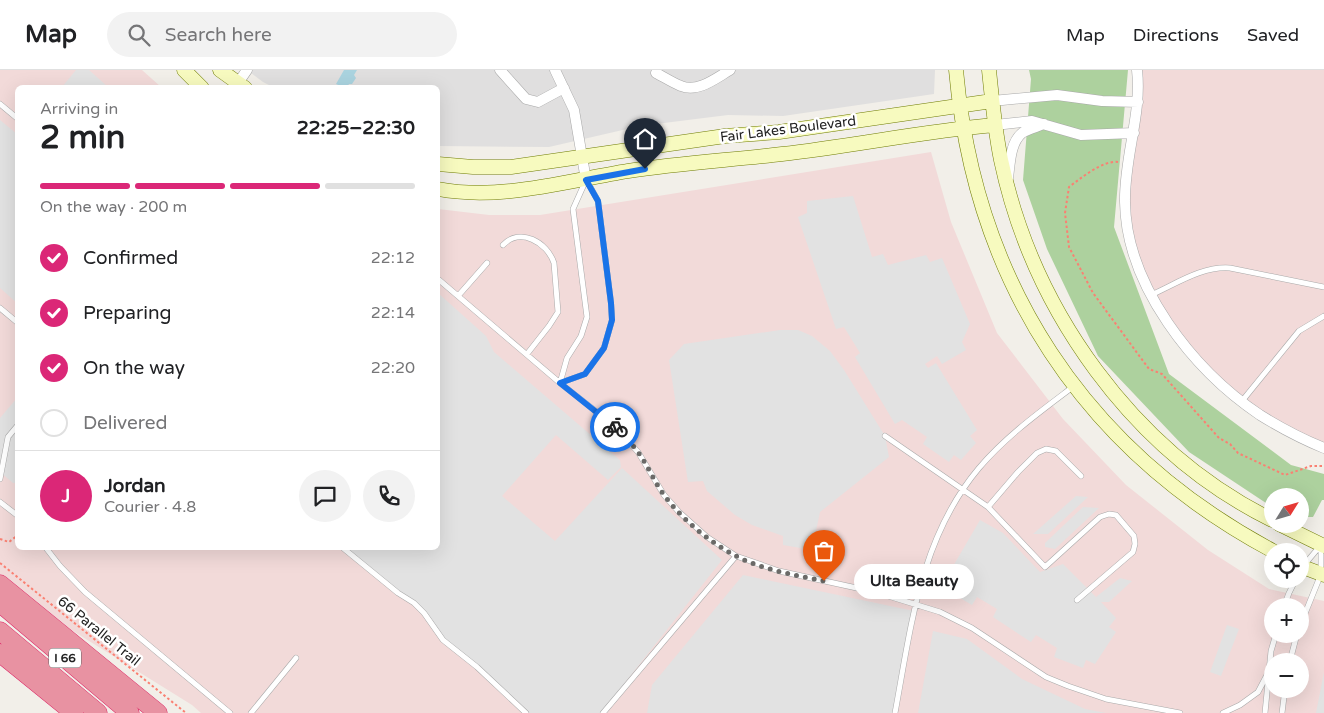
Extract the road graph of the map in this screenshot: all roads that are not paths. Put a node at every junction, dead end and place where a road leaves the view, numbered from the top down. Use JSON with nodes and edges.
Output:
{"nodes":[{"id":1,"x":184,"y":70,"type":"edge"},
{"id":2,"x":220,"y":70,"type":"edge"},
{"id":3,"x":247,"y":70,"type":"edge"},
{"id":4,"x":500,"y":70,"type":"edge"},
{"id":5,"x":555,"y":70,"type":"edge"},
{"id":6,"x":730,"y":70,"type":"edge"},
{"id":7,"x":956,"y":70,"type":"edge"},
{"id":8,"x":989,"y":70,"type":"edge"},
{"id":9,"x":1137,"y":70,"type":"edge"},
{"id":10,"x":656,"y":73,"type":"dead end"},
{"id":11,"x":199,"y":85,"type":"edge"},
{"id":12,"x":236,"y":85,"type":"edge"},
{"id":13,"x":238,"y":85,"type":"edge"},
{"id":14,"x":564,"y":88,"type":"junction"},
{"id":15,"x":992,"y":101,"type":"junction"},
{"id":16,"x":1138,"y":102,"type":"junction"},
{"id":17,"x":0,"y":104,"type":"edge"},
{"id":18,"x":959,"y":107,"type":"junction"},
{"id":19,"x":15,"y":116,"type":"edge"},
{"id":20,"x":1044,"y":124,"type":"junction"},
{"id":21,"x":995,"y":125,"type":"junction"},
{"id":22,"x":962,"y":128,"type":"junction"},
{"id":23,"x":1134,"y":133,"type":"junction"},
{"id":24,"x":582,"y":157,"type":"junction"},
{"id":25,"x":440,"y":164,"type":"edge"},
{"id":26,"x":586,"y":180,"type":"junction"},
{"id":27,"x":1007,"y":184,"type":"junction"},
{"id":28,"x":440,"y":189,"type":"edge"},
{"id":29,"x":503,"y":246,"type":"dead end"},
{"id":30,"x":487,"y":263,"type":"dead end"},
{"id":31,"x":440,"y":280,"type":"edge"},
{"id":32,"x":1324,"y":288,"type":"edge"},
{"id":33,"x":1151,"y":295,"type":"junction"},
{"id":34,"x":458,"y":296,"type":"junction"},
{"id":35,"x":0,"y":308,"type":"edge"},
{"id":36,"x":1324,"y":316,"type":"edge"},
{"id":37,"x":15,"y":320,"type":"edge"},
{"id":38,"x":527,"y":354,"type":"junction"},
{"id":39,"x":560,"y":383,"type":"junction"},
{"id":40,"x":1074,"y":386,"type":"junction"},
{"id":41,"x":1242,"y":401,"type":"junction"},
{"id":42,"x":15,"y":429,"type":"edge"},
{"id":43,"x":885,"y":436,"type":"dead end"},
{"id":44,"x":1324,"y":448,"type":"edge"},
{"id":45,"x":1081,"y":476,"type":"dead end"},
{"id":46,"x":0,"y":478,"type":"edge"},
{"id":47,"x":963,"y":490,"type":"junction"},
{"id":48,"x":0,"y":502,"type":"edge"},
{"id":49,"x":988,"y":507,"type":"junction"},
{"id":50,"x":15,"y":514,"type":"edge"},
{"id":51,"x":1264,"y":516,"type":"edge"},
{"id":52,"x":1298,"y":533,"type":"edge"},
{"id":53,"x":1264,"y":545,"type":"edge"},
{"id":54,"x":1323,"y":545,"type":"edge"},
{"id":55,"x":48,"y":550,"type":"edge"},
{"id":56,"x":345,"y":550,"type":"edge"},
{"id":57,"x":736,"y":556,"type":"junction"},
{"id":58,"x":1309,"y":561,"type":"edge"},
{"id":59,"x":1309,"y":573,"type":"edge"},
{"id":60,"x":1323,"y":575,"type":"edge"},
{"id":61,"x":0,"y":584,"type":"edge"},
{"id":62,"x":1076,"y":600,"type":"dead end"},
{"id":63,"x":0,"y":603,"type":"edge"},
{"id":64,"x":916,"y":605,"type":"junction"},
{"id":65,"x":1309,"y":606,"type":"edge"},
{"id":66,"x":0,"y":631,"type":"edge"},
{"id":67,"x":0,"y":653,"type":"edge"},
{"id":68,"x":296,"y":658,"type":"dead end"},
{"id":69,"x":1264,"y":681,"type":"edge"},
{"id":70,"x":1266,"y":698,"type":"edge"},
{"id":71,"x":1284,"y":698,"type":"edge"},
{"id":72,"x":74,"y":713,"type":"edge"},
{"id":73,"x":98,"y":713,"type":"edge"},
{"id":74,"x":130,"y":713,"type":"edge"},
{"id":75,"x":158,"y":713,"type":"edge"},
{"id":76,"x":230,"y":713,"type":"edge"},
{"id":77,"x":251,"y":713,"type":"edge"},
{"id":78,"x":526,"y":713,"type":"edge"},
{"id":79,"x":603,"y":713,"type":"edge"},
{"id":80,"x":895,"y":713,"type":"edge"},
{"id":81,"x":1180,"y":713,"type":"edge"},
{"id":82,"x":1223,"y":713,"type":"edge"},
{"id":83,"x":1265,"y":713,"type":"edge"},
{"id":84,"x":1282,"y":713,"type":"edge"}],
"edges":[{"from":1,"to":11,"type":"main road"},
{"from":2,"to":12,"type":"main road"},
{"from":3,"to":13,"type":"street"},
{"from":4,"to":14,"type":"street"},
{"from":5,"to":14,"type":"street"},
{"from":6,"to":10,"type":"street"},
{"from":7,"to":18,"type":"main road"},
{"from":8,"to":15,"type":"main road"},
{"from":9,"to":16,"type":"street"},
{"from":14,"to":24,"type":"street"},
{"from":15,"to":16,"type":"street","name":"Fair Lakes Boulevard"},
{"from":15,"to":18,"type":"main road","name":"Fair Lakes Boulevard"},
{"from":15,"to":21,"type":"main road"},
{"from":16,"to":23,"type":"street"},
{"from":17,"to":19,"type":"lane"},
{"from":18,"to":22,"type":"main road"},
{"from":18,"to":24,"type":"main road","name":"Fair Lakes Boulevard"},
{"from":20,"to":21,"type":"street","name":"Fair Lakes Boulevard"},
{"from":20,"to":23,"type":"street","name":"Fair Lakes Boulevard"},
{"from":20,"to":27,"type":"street"},
{"from":21,"to":22,"type":"main road","name":"Fair Lakes Boulevard"},
{"from":21,"to":27,"type":"main road"},
{"from":22,"to":26,"type":"main road","name":"Fair Lakes Boulevard"},
{"from":22,"to":40,"type":"main road"},
{"from":23,"to":33,"type":"street"},
{"from":24,"to":25,"type":"main road","name":"Fair Lakes Boulevard"},
{"from":24,"to":26,"type":"street"},
{"from":26,"to":28,"type":"main road","name":"Fair Lakes Boulevard"},
{"from":26,"to":39,"type":"lane"},
{"from":26,"to":39,"type":"lane"},
{"from":27,"to":51,"type":"main road"},
{"from":29,"to":38,"type":"lane"},
{"from":30,"to":34,"type":"lane"},
{"from":31,"to":34,"type":"lane"},
{"from":32,"to":33,"type":"lane"},
{"from":33,"to":41,"type":"street"},
{"from":34,"to":38,"type":"lane"},
{"from":35,"to":37,"type":"lane"},
{"from":36,"to":41,"type":"lane"},
{"from":38,"to":39,"type":"lane"},
{"from":39,"to":57,"type":"lane"},
{"from":40,"to":47,"type":"lane"},
{"from":40,"to":53,"type":"main road"},
{"from":41,"to":44,"type":"street"},
{"from":42,"to":46,"type":"lane"},
{"from":43,"to":47,"type":"lane"},
{"from":45,"to":49,"type":"lane"},
{"from":47,"to":49,"type":"lane"},
{"from":47,"to":64,"type":"lane"},
{"from":48,"to":50,"type":"lane"},
{"from":49,"to":62,"type":"lane"},
{"from":52,"to":54,"type":"main road"},
{"from":54,"to":58,"type":"lane"},
{"from":54,"to":60,"type":"lane"},
{"from":55,"to":76,"type":"lane"},
{"from":56,"to":78,"type":"lane"},
{"from":57,"to":64,"type":"lane"},
{"from":57,"to":79,"type":"lane"},
{"from":59,"to":60,"type":"main road"},
{"from":60,"to":65,"type":"lane"},
{"from":61,"to":75,"type":"highway"},
{"from":63,"to":74,"type":"highway","number":"I 66"},
{"from":64,"to":80,"type":"lane"},
{"from":64,"to":81,"type":"lane"},
{"from":66,"to":73,"type":"highway"},
{"from":67,"to":72,"type":"highway"},
{"from":68,"to":77,"type":"lane"},
{"from":69,"to":82,"type":"lane"},
{"from":70,"to":83,"type":"lane"},
{"from":71,"to":84,"type":"lane"}]}
